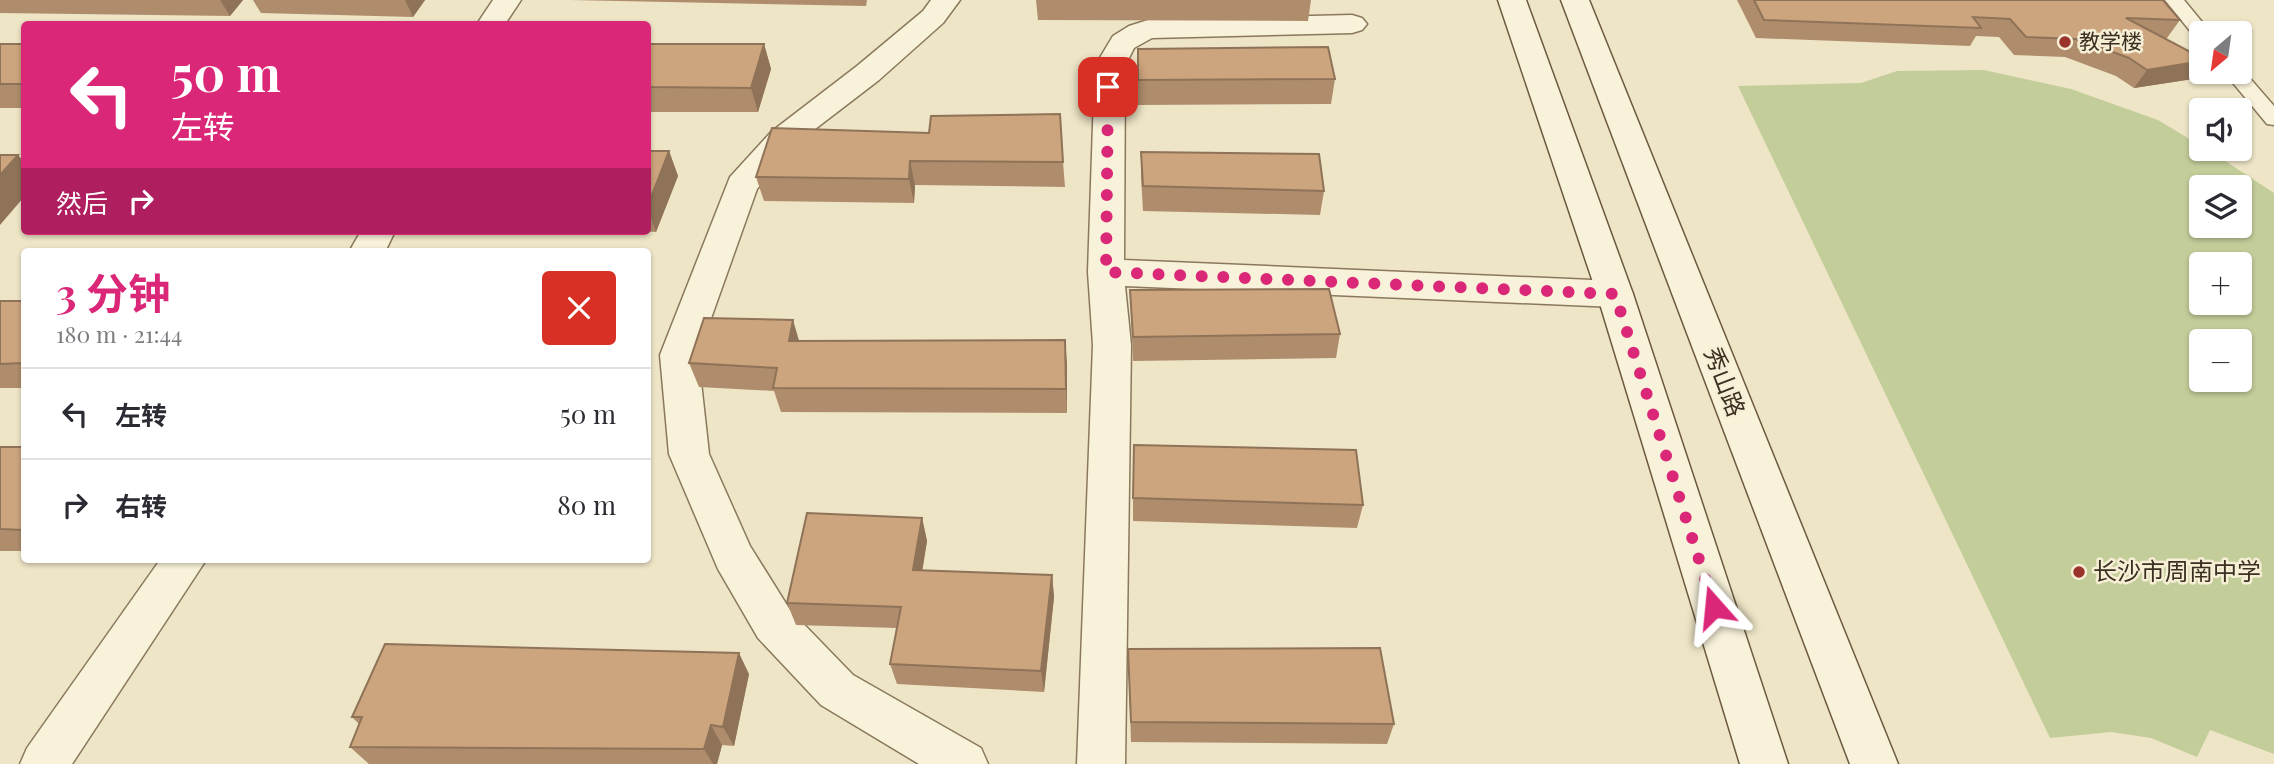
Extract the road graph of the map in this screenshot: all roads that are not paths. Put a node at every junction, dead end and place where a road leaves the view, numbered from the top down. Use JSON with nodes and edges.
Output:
{"nodes":[{"id":1,"x":507,"y":0,"type":"edge"},
{"id":2,"x":946,"y":0,"type":"edge"},
{"id":3,"x":1512,"y":0,"type":"edge"},
{"id":4,"x":1575,"y":0,"type":"edge"},
{"id":5,"x":2174,"y":0,"type":"edge"},
{"id":6,"x":493,"y":21,"type":"edge"},
{"id":7,"x":2192,"y":21,"type":"edge"},
{"id":8,"x":1352,"y":24,"type":"dead end"},
{"id":9,"x":2244,"y":84,"type":"edge"},
{"id":10,"x":2274,"y":119,"type":"edge"},
{"id":11,"x":1106,"y":272,"type":"junction"},
{"id":12,"x":1615,"y":294,"type":"junction"},
{"id":13,"x":182,"y":563,"type":"edge"},
{"id":14,"x":44,"y":764,"type":"edge"},
{"id":15,"x":964,"y":764,"type":"edge"},
{"id":16,"x":1101,"y":764,"type":"edge"},
{"id":17,"x":1763,"y":764,"type":"edge"},
{"id":18,"x":1874,"y":764,"type":"edge"}],
"edges":[{"from":1,"to":6,"type":"street"},
{"from":2,"to":15,"type":"street"},
{"from":3,"to":12,"type":"street"},
{"from":4,"to":18,"type":"street","name":"秀山路"},
{"from":5,"to":7,"type":"lane"},
{"from":8,"to":11,"type":"street"},
{"from":9,"to":10,"type":"lane"},
{"from":11,"to":12,"type":"street"},
{"from":11,"to":16,"type":"street"},
{"from":12,"to":17,"type":"street"},
{"from":13,"to":14,"type":"street"}]}
